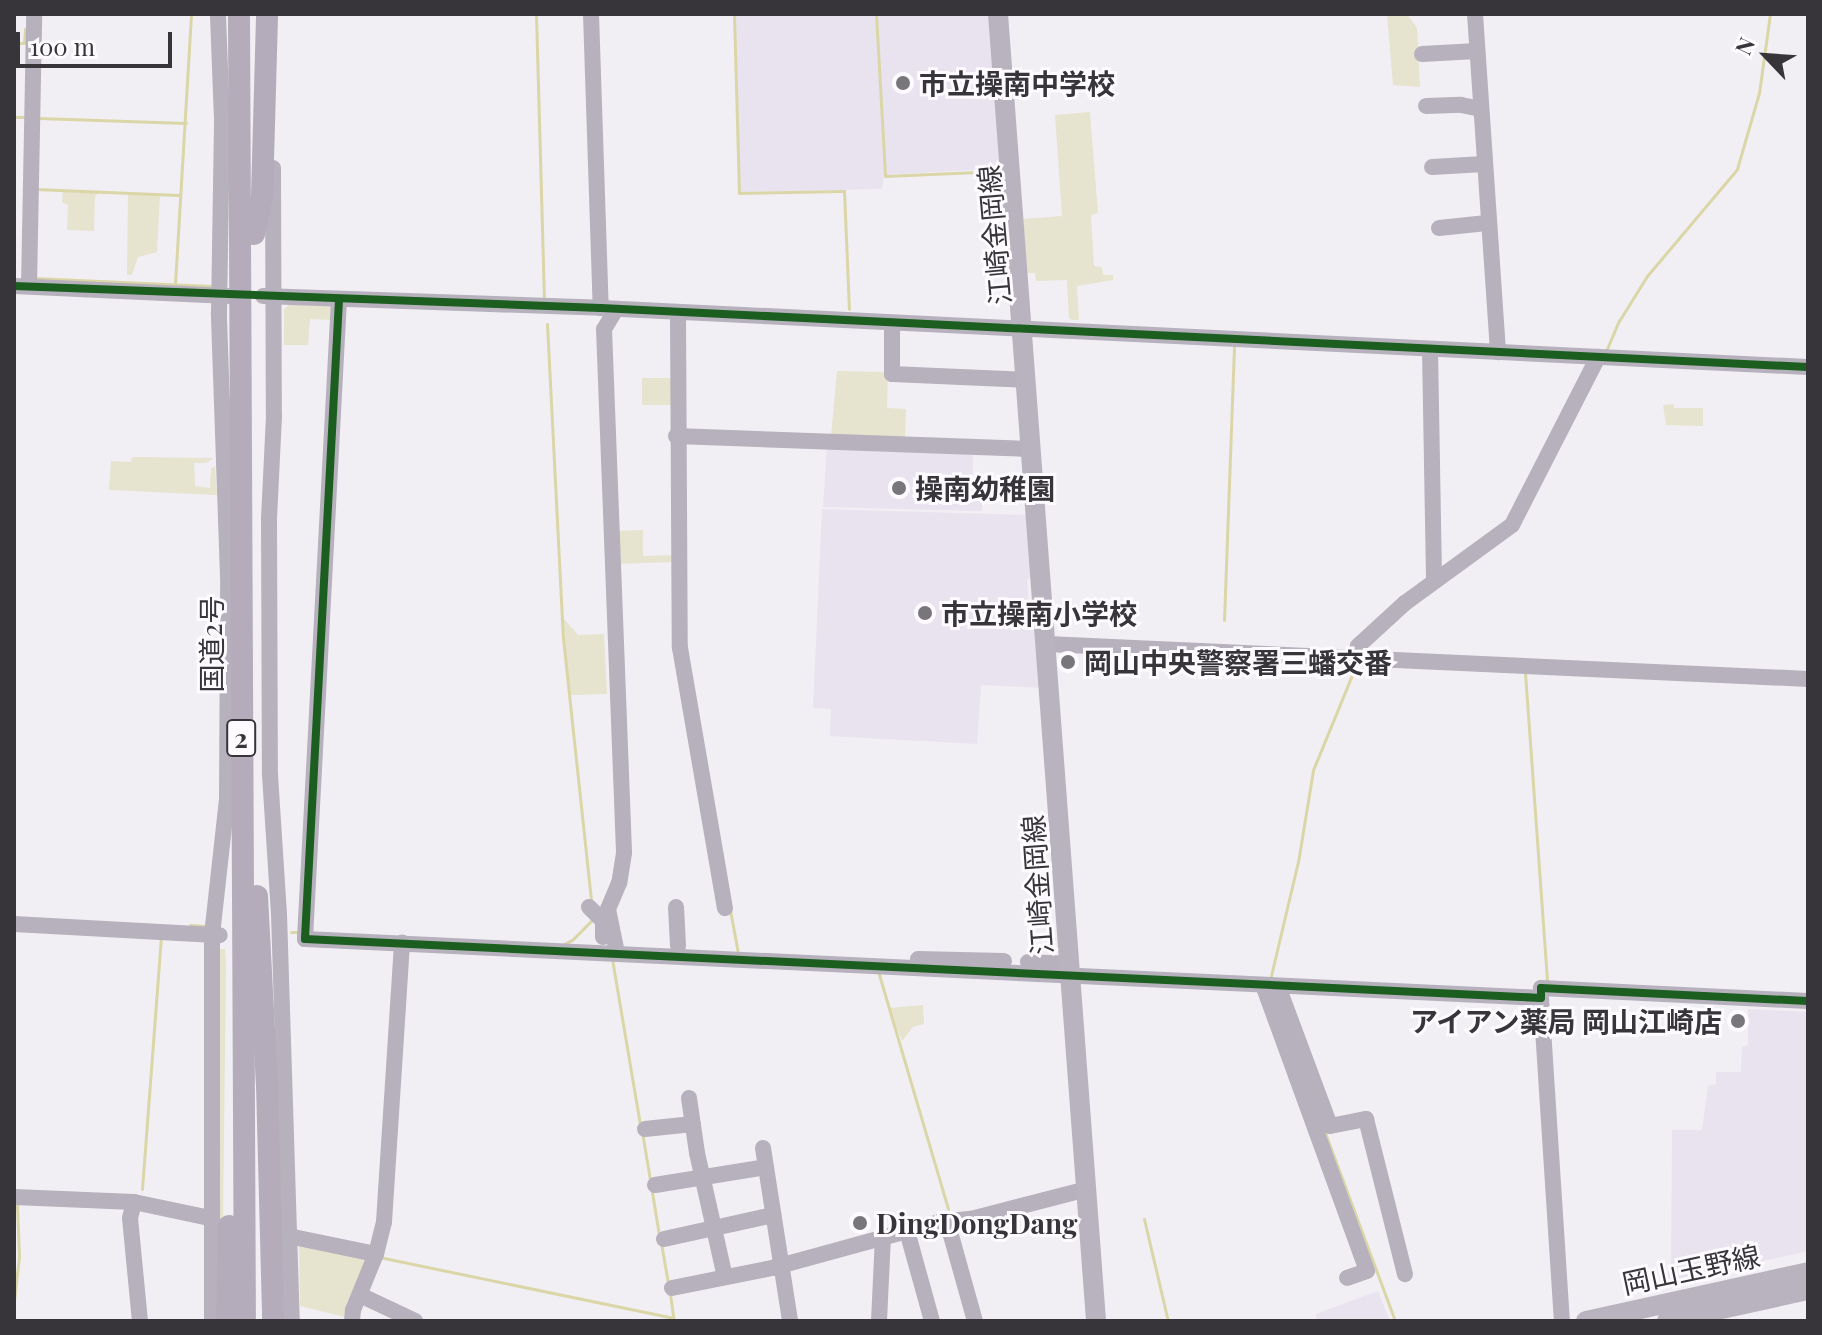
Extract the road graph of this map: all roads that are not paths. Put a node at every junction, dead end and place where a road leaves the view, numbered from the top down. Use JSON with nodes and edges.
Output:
{"nodes":[{"id":1,"x":34,"y":14,"type":"edge"},
{"id":2,"x":218,"y":14,"type":"edge"},
{"id":3,"x":228,"y":14,"type":"edge"},
{"id":4,"x":239,"y":14,"type":"edge"},
{"id":5,"x":252,"y":14,"type":"edge"},
{"id":6,"x":267,"y":14,"type":"edge"},
{"id":7,"x":276,"y":14,"type":"edge"},
{"id":8,"x":591,"y":14,"type":"edge"},
{"id":9,"x":998,"y":14,"type":"edge"},
{"id":10,"x":1475,"y":14,"type":"edge"},
{"id":11,"x":1477,"y":51,"type":"junction"},
{"id":12,"x":1422,"y":54,"type":"dead end"},
{"id":13,"x":1426,"y":106,"type":"dead end"},
{"id":14,"x":1481,"y":109,"type":"junction"},
{"id":15,"x":1484,"y":164,"type":"junction"},
{"id":16,"x":239,"y":167,"type":"junction"},
{"id":17,"x":1432,"y":167,"type":"dead end"},
{"id":18,"x":1487,"y":223,"type":"junction"},
{"id":19,"x":1439,"y":228,"type":"dead end"},
{"id":20,"x":254,"y":234,"type":"junction"},
{"id":21,"x":25,"y":282,"type":"edge"},
{"id":22,"x":225,"y":296,"type":"junction"},
{"id":23,"x":269,"y":297,"type":"junction"},
{"id":24,"x":339,"y":300,"type":"junction"},
{"id":25,"x":603,"y":308,"type":"junction"},
{"id":26,"x":678,"y":313,"type":"junction"},
{"id":27,"x":892,"y":324,"type":"junction"},
{"id":28,"x":1023,"y":331,"type":"junction"},
{"id":29,"x":1498,"y":348,"type":"junction"},
{"id":30,"x":1430,"y":349,"type":"junction"},
{"id":31,"x":1602,"y":357,"type":"junction"},
{"id":32,"x":1808,"y":367,"type":"edge"},
{"id":33,"x":1027,"y":380,"type":"junction"},
{"id":34,"x":1808,"y":381,"type":"edge"},
{"id":35,"x":676,"y":436,"type":"junction"},
{"id":36,"x":1031,"y":449,"type":"junction"},
{"id":37,"x":1434,"y":580,"type":"junction"},
{"id":38,"x":1047,"y":644,"type":"junction"},
{"id":39,"x":1358,"y":658,"type":"junction"},
{"id":40,"x":1808,"y":679,"type":"edge"},
{"id":41,"x":676,"y":907,"type":"dead end"},
{"id":42,"x":725,"y":908,"type":"dead end"},
{"id":43,"x":594,"y":913,"type":"dead end"},
{"id":44,"x":14,"y":924,"type":"edge"},
{"id":45,"x":217,"y":935,"type":"junction"},
{"id":46,"x":306,"y":935,"type":"junction"},
{"id":47,"x":274,"y":938,"type":"junction"},
{"id":48,"x":402,"y":943,"type":"junction"},
{"id":49,"x":613,"y":951,"type":"junction"},
{"id":50,"x":678,"y":951,"type":"junction"},
{"id":51,"x":918,"y":959,"type":"dead end"},
{"id":52,"x":1071,"y":970,"type":"junction"},
{"id":53,"x":1270,"y":985,"type":"junction"},
{"id":54,"x":1543,"y":992,"type":"junction"},
{"id":55,"x":1808,"y":1001,"type":"edge"},
{"id":56,"x":689,"y":1098,"type":"dead end"},
{"id":57,"x":693,"y":1124,"type":"junction"},
{"id":58,"x":645,"y":1129,"type":"dead end"},
{"id":59,"x":763,"y":1148,"type":"dead end"},
{"id":60,"x":766,"y":1167,"type":"junction"},
{"id":61,"x":704,"y":1178,"type":"junction"},
{"id":62,"x":655,"y":1185,"type":"dead end"},
{"id":63,"x":1087,"y":1189,"type":"junction"},
{"id":64,"x":14,"y":1197,"type":"edge"},
{"id":65,"x":134,"y":1202,"type":"junction"},
{"id":66,"x":773,"y":1215,"type":"junction"},
{"id":67,"x":214,"y":1220,"type":"junction"},
{"id":68,"x":947,"y":1221,"type":"junction"},
{"id":69,"x":715,"y":1227,"type":"junction"},
{"id":70,"x":907,"y":1231,"type":"junction"},
{"id":71,"x":284,"y":1234,"type":"junction"},
{"id":72,"x":883,"y":1237,"type":"junction"},
{"id":73,"x":664,"y":1239,"type":"dead end"},
{"id":74,"x":376,"y":1254,"type":"junction"},
{"id":75,"x":779,"y":1264,"type":"junction"},
{"id":76,"x":1808,"y":1272,"type":"edge"},
{"id":77,"x":1405,"y":1274,"type":"dead end"},
{"id":78,"x":725,"y":1277,"type":"junction"},
{"id":79,"x":1347,"y":1278,"type":"dead end"},
{"id":80,"x":672,"y":1288,"type":"dead end"},
{"id":81,"x":1808,"y":1290,"type":"edge"},
{"id":82,"x":360,"y":1295,"type":"junction"},
{"id":83,"x":251,"y":1317,"type":"edge"},
{"id":84,"x":140,"y":1321,"type":"edge"},
{"id":85,"x":212,"y":1321,"type":"edge"},
{"id":86,"x":290,"y":1321,"type":"edge"},
{"id":87,"x":352,"y":1321,"type":"edge"},
{"id":88,"x":415,"y":1321,"type":"edge"},
{"id":89,"x":790,"y":1321,"type":"edge"},
{"id":90,"x":879,"y":1321,"type":"edge"},
{"id":91,"x":932,"y":1321,"type":"edge"},
{"id":92,"x":975,"y":1321,"type":"edge"},
{"id":93,"x":1096,"y":1321,"type":"edge"},
{"id":94,"x":1562,"y":1321,"type":"edge"},
{"id":95,"x":1586,"y":1321,"type":"edge"},
{"id":96,"x":1667,"y":1321,"type":"edge"}],
"edges":[{"from":1,"to":21,"type":"street"},
{"from":2,"to":22,"type":"street"},
{"from":3,"to":16,"type":"highway"},
{"from":4,"to":16,"type":"highway","name":"国道2号","number":"2"},
{"from":5,"to":20,"type":"highway","name":"国道2号","number":"2"},
{"from":6,"to":20,"type":"highway"},
{"from":7,"to":23,"type":"street"},
{"from":8,"to":25,"type":"street"},
{"from":9,"to":28,"type":"main road","name":"江崎金岡線"},
{"from":10,"to":11,"type":"street"},
{"from":11,"to":12,"type":"street"},
{"from":11,"to":14,"type":"street"},
{"from":13,"to":14,"type":"street"},
{"from":14,"to":15,"type":"street"},
{"from":15,"to":17,"type":"street"},
{"from":15,"to":18,"type":"street"},
{"from":16,"to":83,"type":"highway","name":"国道2号","number":"2"},
{"from":18,"to":19,"type":"street"},
{"from":18,"to":29,"type":"street"},
{"from":20,"to":83,"type":"highway","name":"国道2号","number":"2"},
{"from":21,"to":22,"type":"street"},
{"from":22,"to":45,"type":"street"},
{"from":23,"to":24,"type":"street"},
{"from":23,"to":47,"type":"street"},
{"from":24,"to":25,"type":"street"},
{"from":24,"to":46,"type":"street"},
{"from":25,"to":26,"type":"street"},
{"from":25,"to":49,"type":"street"},
{"from":26,"to":27,"type":"street"},
{"from":26,"to":35,"type":"street"},
{"from":27,"to":28,"type":"street"},
{"from":27,"to":33,"type":"street"},
{"from":28,"to":30,"type":"street"},
{"from":28,"to":33,"type":"main road","name":"江崎金岡線"},
{"from":29,"to":30,"type":"street"},
{"from":29,"to":31,"type":"street"},
{"from":30,"to":37,"type":"street"},
{"from":31,"to":32,"type":"street"},
{"from":31,"to":37,"type":"street"},
{"from":32,"to":34,"type":"street"},
{"from":33,"to":36,"type":"main road","name":"江崎金岡線"},
{"from":35,"to":36,"type":"street"},
{"from":35,"to":42,"type":"street"},
{"from":36,"to":38,"type":"main road","name":"江崎金岡線"},
{"from":37,"to":39,"type":"street"},
{"from":38,"to":39,"type":"street"},
{"from":38,"to":52,"type":"main road","name":"江崎金岡線"},
{"from":39,"to":40,"type":"street"},
{"from":41,"to":50,"type":"street"},
{"from":43,"to":49,"type":"street"},
{"from":44,"to":45,"type":"street"},
{"from":45,"to":67,"type":"street"},
{"from":46,"to":47,"type":"street"},
{"from":46,"to":48,"type":"street"},
{"from":47,"to":71,"type":"street"},
{"from":48,"to":49,"type":"street"},
{"from":48,"to":74,"type":"street"},
{"from":49,"to":50,"type":"street"},
{"from":50,"to":52,"type":"street"},
{"from":51,"to":52,"type":"street"},
{"from":52,"to":53,"type":"street"},
{"from":52,"to":63,"type":"main road","name":"江崎金岡線"},
{"from":53,"to":54,"type":"street"},
{"from":53,"to":77,"type":"street"},
{"from":53,"to":79,"type":"street"},
{"from":54,"to":55,"type":"street"},
{"from":54,"to":94,"type":"street"},
{"from":56,"to":57,"type":"street"},
{"from":57,"to":58,"type":"street"},
{"from":57,"to":61,"type":"street"},
{"from":59,"to":60,"type":"street"},
{"from":60,"to":61,"type":"street"},
{"from":60,"to":66,"type":"street"},
{"from":61,"to":62,"type":"street"},
{"from":61,"to":69,"type":"street"},
{"from":63,"to":68,"type":"street"},
{"from":63,"to":93,"type":"main road","name":"江崎金岡線"},
{"from":64,"to":65,"type":"street"},
{"from":65,"to":67,"type":"street"},
{"from":65,"to":84,"type":"street"},
{"from":66,"to":69,"type":"street"},
{"from":66,"to":75,"type":"street"},
{"from":67,"to":85,"type":"street"},
{"from":68,"to":70,"type":"street"},
{"from":68,"to":92,"type":"street"},
{"from":69,"to":73,"type":"street"},
{"from":69,"to":78,"type":"street"},
{"from":70,"to":72,"type":"street"},
{"from":70,"to":91,"type":"street"},
{"from":71,"to":74,"type":"street"},
{"from":71,"to":86,"type":"street"},
{"from":72,"to":75,"type":"street"},
{"from":72,"to":90,"type":"street"},
{"from":74,"to":82,"type":"street"},
{"from":75,"to":78,"type":"street"},
{"from":75,"to":89,"type":"street"},
{"from":76,"to":95,"type":"main road","name":"岡山玉野線"},
{"from":78,"to":80,"type":"street"},
{"from":81,"to":96,"type":"main road","name":"岡山玉野線"},
{"from":82,"to":87,"type":"street"},
{"from":82,"to":88,"type":"street"}]}
